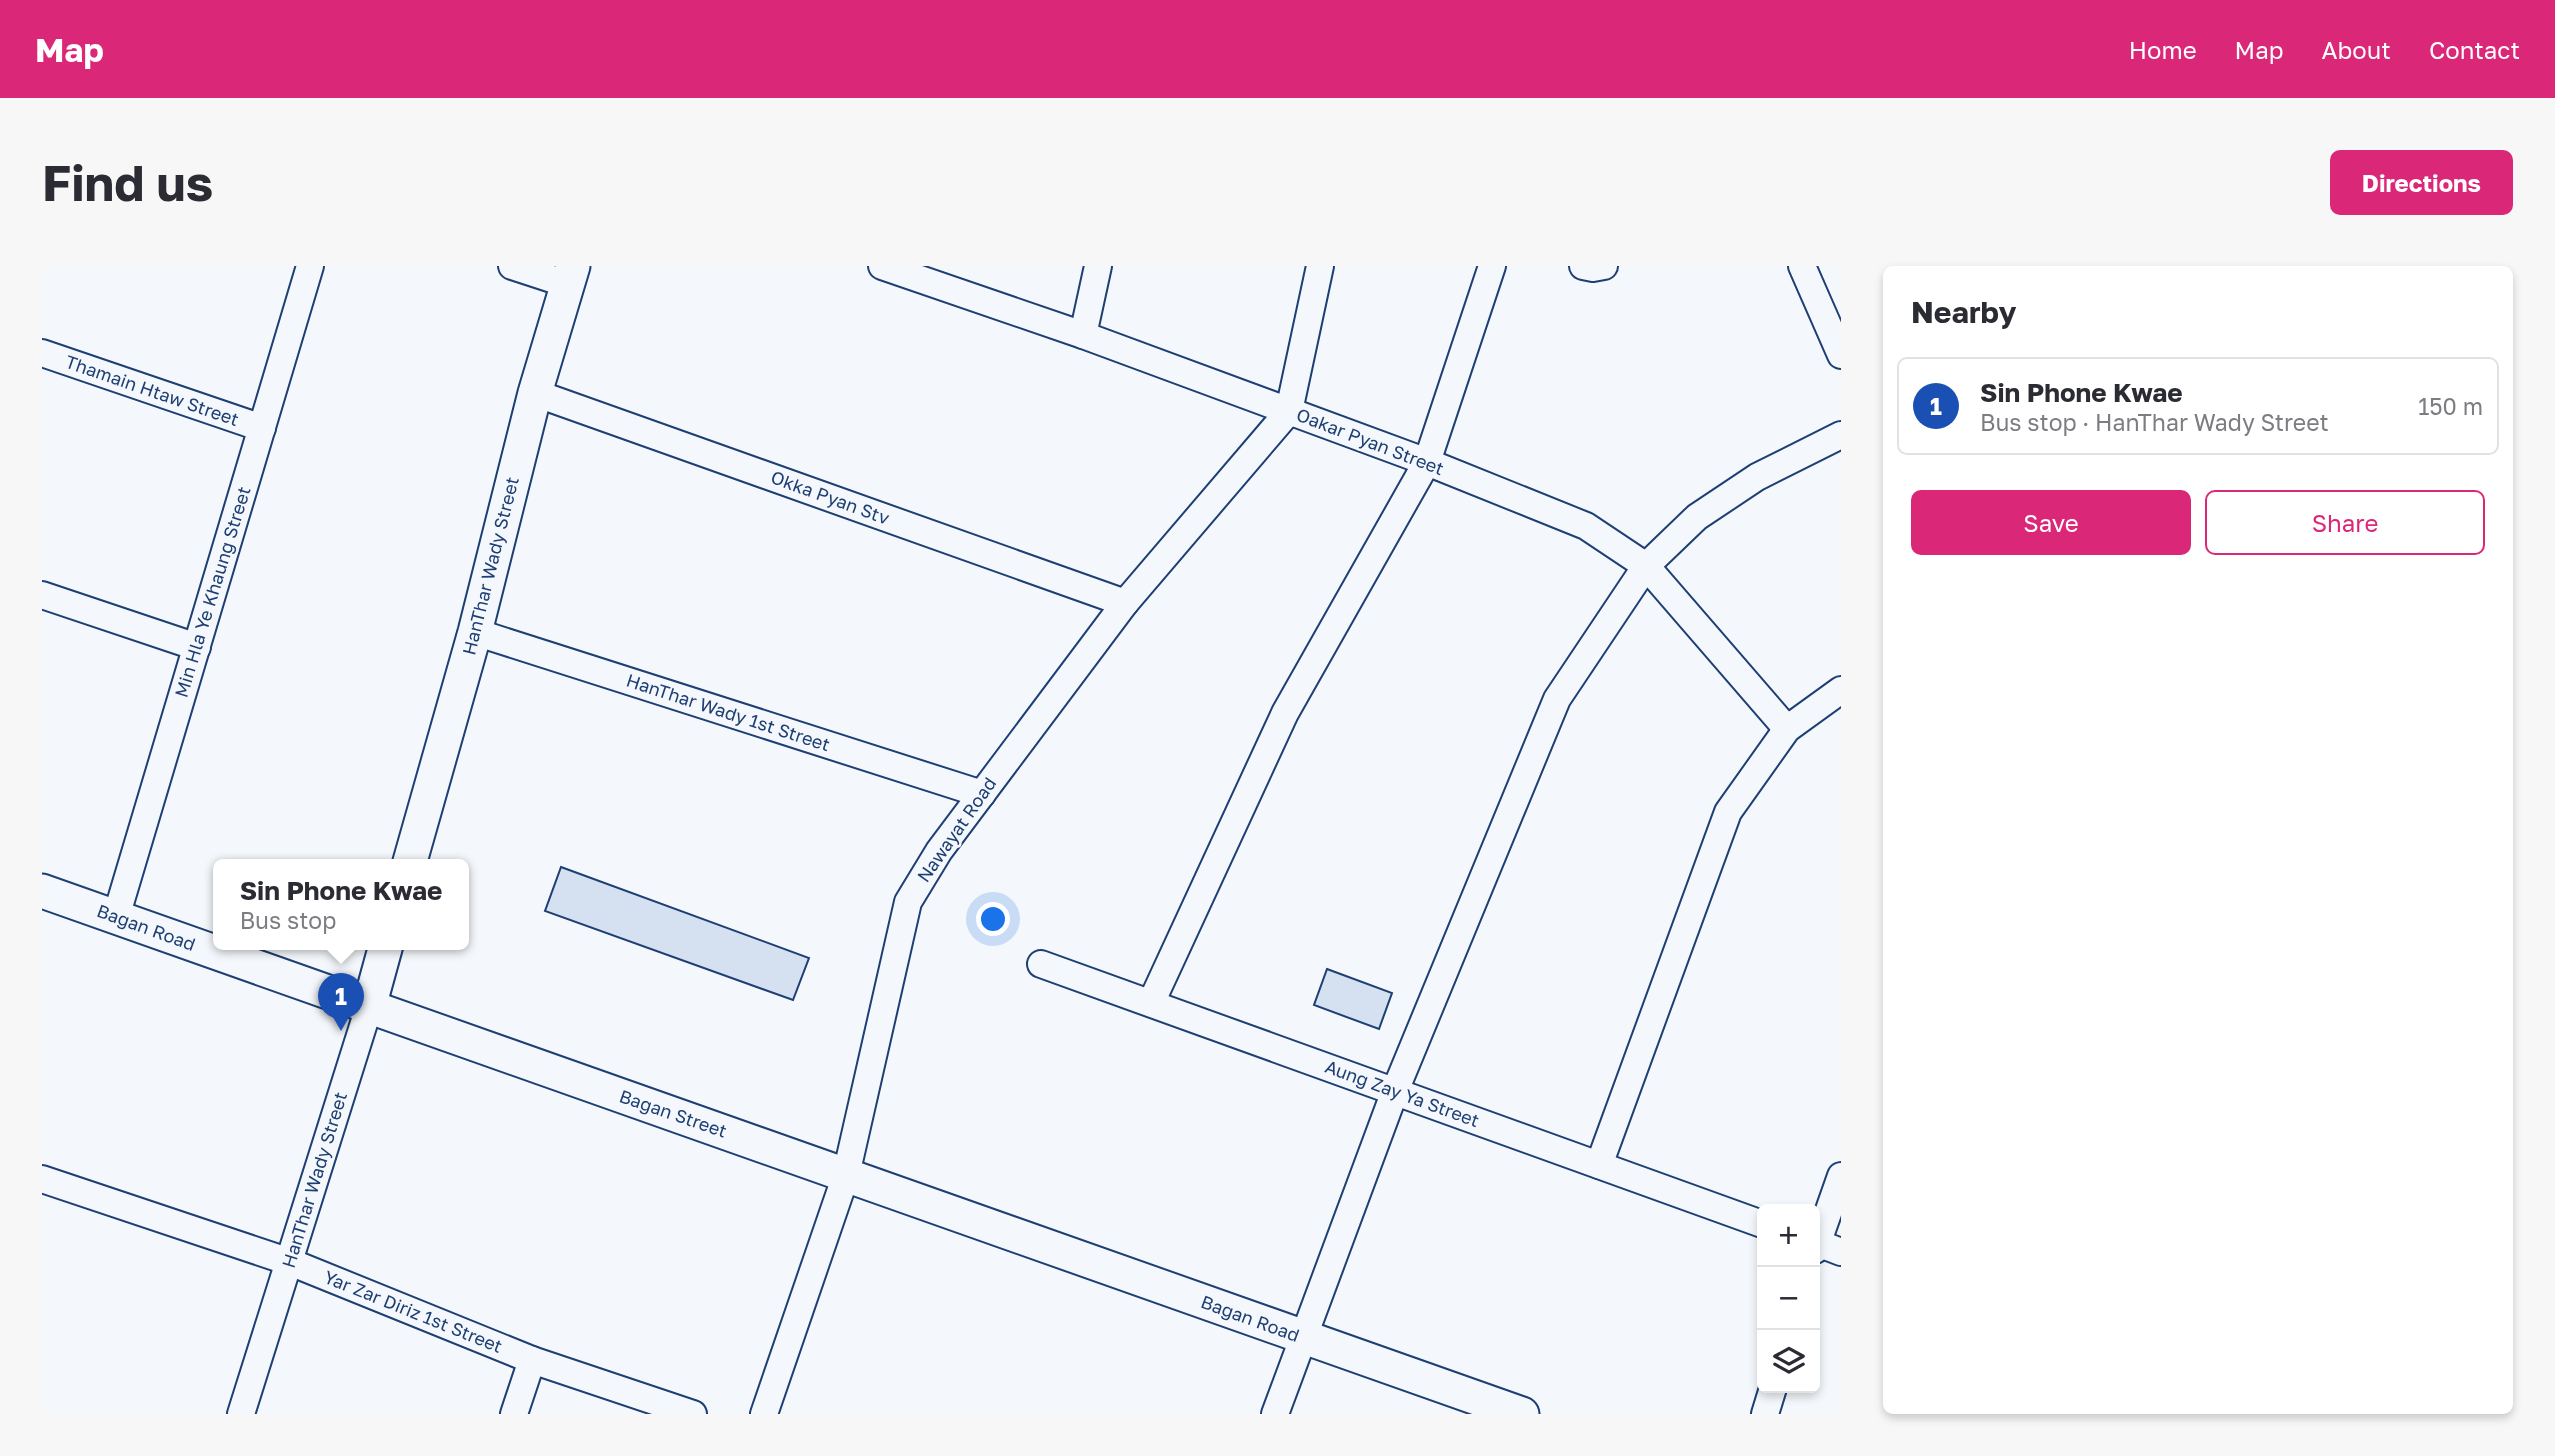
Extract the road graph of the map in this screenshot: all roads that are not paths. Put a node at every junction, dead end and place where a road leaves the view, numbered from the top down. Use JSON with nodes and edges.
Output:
{"nodes":[{"id":1,"x":310,"y":266,"type":"edge"},
{"id":2,"x":512,"y":266,"type":"edge"},
{"id":3,"x":882,"y":266,"type":"edge"},
{"id":4,"x":1098,"y":266,"type":"edge"},
{"id":5,"x":1320,"y":266,"type":"edge"},
{"id":6,"x":1492,"y":266,"type":"edge"},
{"id":7,"x":1583,"y":266,"type":"edge"},
{"id":8,"x":1604,"y":266,"type":"edge"},
{"id":9,"x":1802,"y":266,"type":"edge"},
{"id":10,"x":570,"y":275,"type":"edge"},
{"id":11,"x":1083,"y":335,"type":"junction"},
{"id":12,"x":42,"y":353,"type":"edge"},
{"id":13,"x":1841,"y":355,"type":"edge"},
{"id":14,"x":536,"y":393,"type":"junction"},
{"id":15,"x":1289,"y":411,"type":"junction"},
{"id":16,"x":262,"y":428,"type":"junction"},
{"id":17,"x":1841,"y":435,"type":"edge"},
{"id":18,"x":1427,"y":462,"type":"junction"},
{"id":19,"x":1646,"y":566,"type":"junction"},
{"id":20,"x":42,"y":595,"type":"edge"},
{"id":21,"x":1125,"y":603,"type":"junction"},
{"id":22,"x":475,"y":632,"type":"junction"},
{"id":23,"x":197,"y":647,"type":"junction"},
{"id":24,"x":1841,"y":690,"type":"edge"},
{"id":25,"x":1787,"y":729,"type":"junction"},
{"id":26,"x":982,"y":794,"type":"junction"},
{"id":27,"x":411,"y":859,"type":"edge"},
{"id":28,"x":42,"y":891,"type":"edge"},
{"id":29,"x":116,"y":917,"type":"junction"},
{"id":30,"x":385,"y":950,"type":"edge"},
{"id":31,"x":1041,"y":964,"type":"dead end"},
{"id":32,"x":1151,"y":1003,"type":"junction"},
{"id":33,"x":369,"y":1007,"type":"junction"},
{"id":34,"x":1395,"y":1091,"type":"junction"},
{"id":35,"x":1599,"y":1165,"type":"junction"},
{"id":36,"x":846,"y":1175,"type":"junction"},
{"id":37,"x":1841,"y":1176,"type":"edge"},
{"id":38,"x":42,"y":1179,"type":"edge"},
{"id":39,"x":1757,"y":1222,"type":"edge"},
{"id":40,"x":978,"y":1223,"type":"joint"},
{"id":41,"x":1822,"y":1247,"type":"edge"},
{"id":42,"x":290,"y":1262,"type":"junction"},
{"id":43,"x":1302,"y":1338,"type":"junction"},
{"id":44,"x":532,"y":1360,"type":"junction"},
{"id":45,"x":1771,"y":1393,"type":"edge"},
{"id":46,"x":241,"y":1414,"type":"edge"},
{"id":47,"x":514,"y":1414,"type":"edge"},
{"id":48,"x":694,"y":1414,"type":"edge"},
{"id":49,"x":764,"y":1414,"type":"edge"},
{"id":50,"x":1275,"y":1414,"type":"edge"},
{"id":51,"x":1522,"y":1414,"type":"edge"},
{"id":52,"x":1765,"y":1414,"type":"edge"}],
"edges":[{"from":1,"to":16,"type":"street","name":"Min Hla Ye Khaung Street"},
{"from":2,"to":10,"type":"street"},
{"from":3,"to":11,"type":"street","name":"Oakar Pyan Street"},
{"from":4,"to":11,"type":"street"},
{"from":5,"to":15,"type":"street"},
{"from":6,"to":18,"type":"street"},
{"from":7,"to":8,"type":"street"},
{"from":9,"to":13,"type":"street"},
{"from":10,"to":14,"type":"street","name":"HanThar Wady Street"},
{"from":11,"to":15,"type":"street","name":"Oakar Pyan Street"},
{"from":12,"to":16,"type":"street","name":"Thamain Htaw Street"},
{"from":14,"to":21,"type":"street","name":"Okka Pyan Stv"},
{"from":14,"to":22,"type":"street","name":"HanThar Wady Street"},
{"from":15,"to":18,"type":"street","name":"Oakar Pyan Street"},
{"from":15,"to":21,"type":"street","name":"Nawayat Road"},
{"from":16,"to":23,"type":"street","name":"Min Hla Ye Khaung Street"},
{"from":17,"to":19,"type":"street"},
{"from":18,"to":19,"type":"street","name":"Oakar Pyan Street"},
{"from":18,"to":32,"type":"street"},
{"from":19,"to":25,"type":"street","name":"Oakar Pyan Street"},
{"from":19,"to":34,"type":"street"},
{"from":20,"to":23,"type":"street"},
{"from":21,"to":26,"type":"street","name":"Nawayat Road"},
{"from":22,"to":26,"type":"street","name":"HanThar Wady 1st Street"},
{"from":22,"to":27,"type":"street","name":"HanThar Wady Street"},
{"from":23,"to":29,"type":"street","name":"Min Hla Ye Khaung Street"},
{"from":24,"to":25,"type":"street"},
{"from":25,"to":35,"type":"street"},
{"from":26,"to":36,"type":"street","name":"Nawayat Road"},
{"from":28,"to":29,"type":"street","name":"Bagan Road"},
{"from":29,"to":33,"type":"street","name":"Bagan Road"},
{"from":30,"to":33,"type":"street","name":"HanThar Wady Street"},
{"from":31,"to":32,"type":"street","name":"Aung Zay Ya Street"},
{"from":32,"to":34,"type":"street","name":"Aung Zay Ya Street"},
{"from":33,"to":36,"type":"street","name":"Bagan Street"},
{"from":33,"to":42,"type":"street","name":"HanThar Wady Street"},
{"from":34,"to":35,"type":"street","name":"Aung Zay Ya Street"},
{"from":34,"to":43,"type":"street"},
{"from":35,"to":39,"type":"street","name":"Aung Zay Ya Street"},
{"from":36,"to":40,"type":"street","name":"Bagan Street"},
{"from":36,"to":49,"type":"street","name":"Nawayat Road"},
{"from":37,"to":41,"type":"street"},
{"from":38,"to":42,"type":"street","name":"Yar Zar Diriz 1st Street"},
{"from":40,"to":43,"type":"street","name":"Bagan Road"},
{"from":42,"to":44,"type":"street","name":"Yar Zar Diriz 1st Street"},
{"from":42,"to":46,"type":"street","name":"HanThar Wady Street"},
{"from":43,"to":50,"type":"street"},
{"from":43,"to":51,"type":"street","name":"Bagan Road"},
{"from":44,"to":47,"type":"street"},
{"from":44,"to":48,"type":"street","name":"Yar Zar Diriz 1st Street"},
{"from":45,"to":52,"type":"street"}]}
